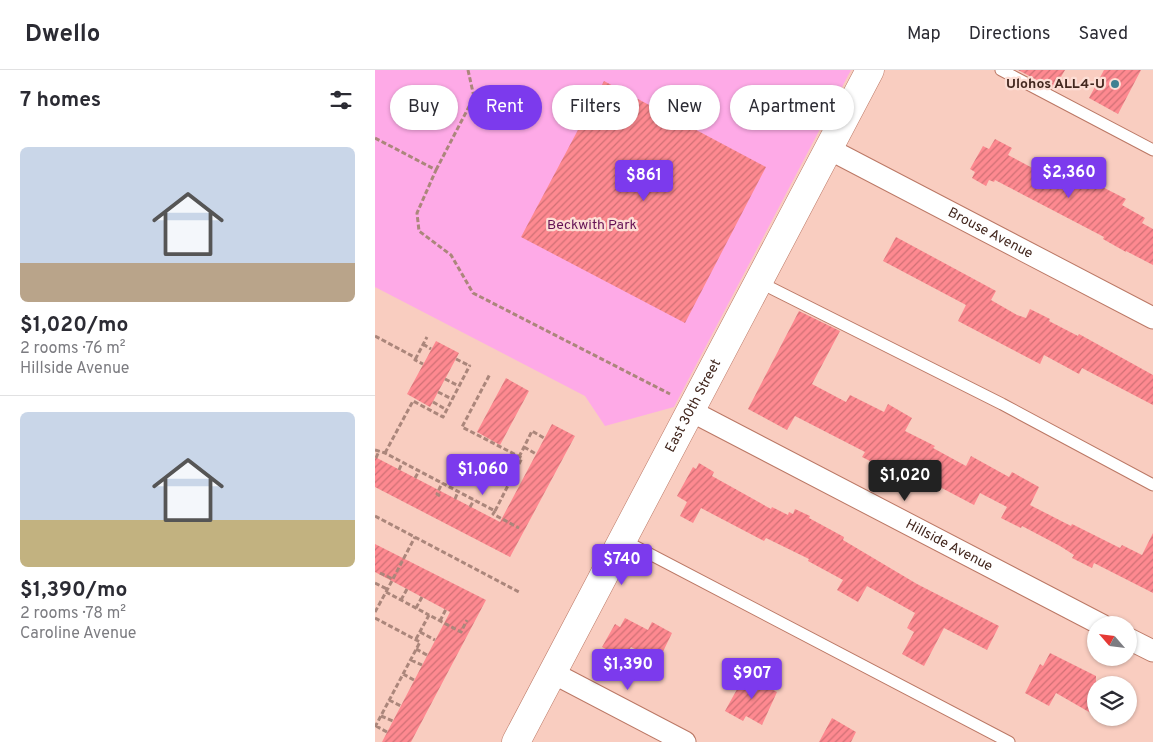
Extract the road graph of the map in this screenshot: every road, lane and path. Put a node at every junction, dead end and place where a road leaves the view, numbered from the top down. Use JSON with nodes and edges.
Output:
{"nodes":[{"id":1,"x":468,"y":70,"type":"edge"},
{"id":2,"x":870,"y":70,"type":"edge"},
{"id":3,"x":1001,"y":70,"type":"edge"},
{"id":4,"x":375,"y":138,"type":"edge"},
{"id":5,"x":829,"y":149,"type":"junction"},
{"id":6,"x":1153,"y":150,"type":"edge"},
{"id":7,"x":436,"y":170,"type":"junction"},
{"id":8,"x":759,"y":282,"type":"junction"},
{"id":9,"x":1153,"y":318,"type":"edge"},
{"id":10,"x":375,"y":336,"type":"edge"},
{"id":11,"x":427,"y":337,"type":"dead end"},
{"id":12,"x":423,"y":344,"type":"junction"},
{"id":13,"x":431,"y":349,"type":"dead end"},
{"id":14,"x":416,"y":358,"type":"junction"},
{"id":15,"x":456,"y":359,"type":"dead end"},
{"id":16,"x":423,"y":364,"type":"dead end"},
{"id":17,"x":489,"y":374,"type":"dead end"},
{"id":18,"x":445,"y":379,"type":"dead end"},
{"id":19,"x":459,"y":386,"type":"junction"},
{"id":20,"x":438,"y":392,"type":"dead end"},
{"id":21,"x":452,"y":400,"type":"junction"},
{"id":22,"x":433,"y":402,"type":"dead end"},
{"id":23,"x":681,"y":403,"type":"junction"},
{"id":24,"x":447,"y":410,"type":"junction"},
{"id":25,"x":544,"y":438,"type":"dead end"},
{"id":26,"x":524,"y":447,"type":"junction"},
{"id":27,"x":377,"y":450,"type":"edge"},
{"id":28,"x":385,"y":453,"type":"junction"},
{"id":29,"x":536,"y":454,"type":"dead end"},
{"id":30,"x":519,"y":457,"type":"junction"},
{"id":31,"x":376,"y":458,"type":"edge"},
{"id":32,"x":402,"y":462,"type":"junction"},
{"id":33,"x":399,"y":470,"type":"dead end"},
{"id":34,"x":419,"y":471,"type":"junction"},
{"id":35,"x":415,"y":478,"type":"dead end"},
{"id":36,"x":442,"y":483,"type":"junction"},
{"id":37,"x":1153,"y":485,"type":"edge"},
{"id":38,"x":459,"y":492,"type":"junction"},
{"id":39,"x":440,"y":496,"type":"dead end"},
{"id":40,"x":455,"y":499,"type":"dead end"},
{"id":41,"x":474,"y":500,"type":"junction"},
{"id":42,"x":470,"y":507,"type":"dead end"},
{"id":43,"x":495,"y":511,"type":"junction"},
{"id":44,"x":375,"y":516,"type":"edge"},
{"id":45,"x":519,"y":528,"type":"dead end"},
{"id":46,"x":415,"y":537,"type":"junction"},
{"id":47,"x":623,"y":540,"type":"junction"},
{"id":48,"x":380,"y":573,"type":"dead end"},
{"id":49,"x":393,"y":579,"type":"junction"},
{"id":50,"x":375,"y":583,"type":"edge"},
{"id":51,"x":407,"y":589,"type":"dead end"},
{"id":52,"x":387,"y":591,"type":"junction"},
{"id":53,"x":519,"y":592,"type":"dead end"},
{"id":54,"x":422,"y":597,"type":"dead end"},
{"id":55,"x":401,"y":600,"type":"junction"},
{"id":56,"x":416,"y":608,"type":"junction"},
{"id":57,"x":446,"y":609,"type":"dead end"},
{"id":58,"x":375,"y":612,"type":"edge"},
{"id":59,"x":429,"y":615,"type":"junction"},
{"id":60,"x":1087,"y":617,"type":"edge"},
{"id":61,"x":375,"y":618,"type":"edge"},
{"id":62,"x":467,"y":620,"type":"dead end"},
{"id":63,"x":440,"y":621,"type":"junction"},
{"id":64,"x":420,"y":632,"type":"junction"},
{"id":65,"x":416,"y":639,"type":"junction"},
{"id":66,"x":435,"y":640,"type":"dead end"},
{"id":67,"x":1137,"y":643,"type":"edge"},
{"id":68,"x":416,"y":649,"type":"junction"},
{"id":69,"x":1153,"y":651,"type":"edge"},
{"id":70,"x":427,"y":655,"type":"dead end"},
{"id":71,"x":411,"y":660,"type":"junction"},
{"id":72,"x":422,"y":665,"type":"dead end"},
{"id":73,"x":553,"y":673,"type":"junction"},
{"id":74,"x":403,"y":674,"type":"junction"},
{"id":75,"x":414,"y":680,"type":"dead end"},
{"id":76,"x":389,"y":700,"type":"junction"},
{"id":77,"x":401,"y":706,"type":"dead end"},
{"id":78,"x":381,"y":716,"type":"junction"},
{"id":79,"x":393,"y":722,"type":"dead end"},
{"id":80,"x":375,"y":726,"type":"edge"},
{"id":81,"x":387,"y":732,"type":"dead end"},
{"id":82,"x":516,"y":742,"type":"edge"},
{"id":83,"x":685,"y":742,"type":"edge"},
{"id":84,"x":1009,"y":742,"type":"edge"}],
"edges":[{"from":1,"to":7,"type":"path"},
{"from":2,"to":5,"type":"main road","name":"East 30th Street"},
{"from":3,"to":6,"type":"lane"},
{"from":4,"to":7,"type":"path"},
{"from":5,"to":8,"type":"main road","name":"East 30th Street"},
{"from":5,"to":9,"type":"street","name":"Brouse Avenue"},
{"from":7,"to":23,"type":"path"},
{"from":8,"to":23,"type":"main road","name":"East 30th Street"},
{"from":8,"to":37,"type":"lane"},
{"from":10,"to":14,"type":"path"},
{"from":11,"to":12,"type":"path"},
{"from":12,"to":13,"type":"path"},
{"from":12,"to":14,"type":"path"},
{"from":14,"to":16,"type":"path"},
{"from":15,"to":19,"type":"path"},
{"from":17,"to":30,"type":"path"},
{"from":18,"to":19,"type":"path"},
{"from":19,"to":21,"type":"path"},
{"from":20,"to":21,"type":"path"},
{"from":21,"to":24,"type":"path"},
{"from":22,"to":24,"type":"path"},
{"from":23,"to":47,"type":"main road","name":"East 30th Street"},
{"from":23,"to":60,"type":"street","name":"Hillside Avenue"},
{"from":24,"to":28,"type":"path"},
{"from":25,"to":26,"type":"path"},
{"from":26,"to":29,"type":"path"},
{"from":26,"to":30,"type":"path"},
{"from":27,"to":28,"type":"path"},
{"from":27,"to":31,"type":"path"},
{"from":28,"to":32,"type":"path"},
{"from":30,"to":43,"type":"path"},
{"from":32,"to":33,"type":"path"},
{"from":32,"to":34,"type":"path"},
{"from":34,"to":35,"type":"path"},
{"from":34,"to":36,"type":"path"},
{"from":36,"to":38,"type":"path"},
{"from":36,"to":39,"type":"path"},
{"from":38,"to":40,"type":"path"},
{"from":38,"to":41,"type":"path"},
{"from":41,"to":42,"type":"path"},
{"from":41,"to":43,"type":"path"},
{"from":43,"to":45,"type":"path"},
{"from":44,"to":46,"type":"path"},
{"from":46,"to":49,"type":"path"},
{"from":46,"to":53,"type":"path"},
{"from":47,"to":73,"type":"main road","name":"East 30th Street"},
{"from":47,"to":84,"type":"lane"},
{"from":48,"to":49,"type":"path"},
{"from":49,"to":52,"type":"path"},
{"from":50,"to":52,"type":"path"},
{"from":51,"to":55,"type":"path"},
{"from":52,"to":55,"type":"path"},
{"from":52,"to":58,"type":"path"},
{"from":54,"to":56,"type":"path"},
{"from":55,"to":56,"type":"path"},
{"from":56,"to":59,"type":"path"},
{"from":57,"to":63,"type":"path"},
{"from":59,"to":63,"type":"path"},
{"from":59,"to":64,"type":"path"},
{"from":61,"to":65,"type":"path"},
{"from":62,"to":63,"type":"path"},
{"from":64,"to":65,"type":"path"},
{"from":64,"to":66,"type":"path"},
{"from":65,"to":68,"type":"path"},
{"from":67,"to":69,"type":"street"},
{"from":68,"to":70,"type":"path"},
{"from":68,"to":71,"type":"path"},
{"from":71,"to":72,"type":"path"},
{"from":71,"to":74,"type":"path"},
{"from":73,"to":82,"type":"main road","name":"East 30th Street"},
{"from":73,"to":83,"type":"street"},
{"from":74,"to":75,"type":"path"},
{"from":74,"to":76,"type":"path"},
{"from":76,"to":77,"type":"path"},
{"from":76,"to":78,"type":"path"},
{"from":78,"to":79,"type":"path"},
{"from":78,"to":80,"type":"path"},
{"from":80,"to":81,"type":"path"}]}
